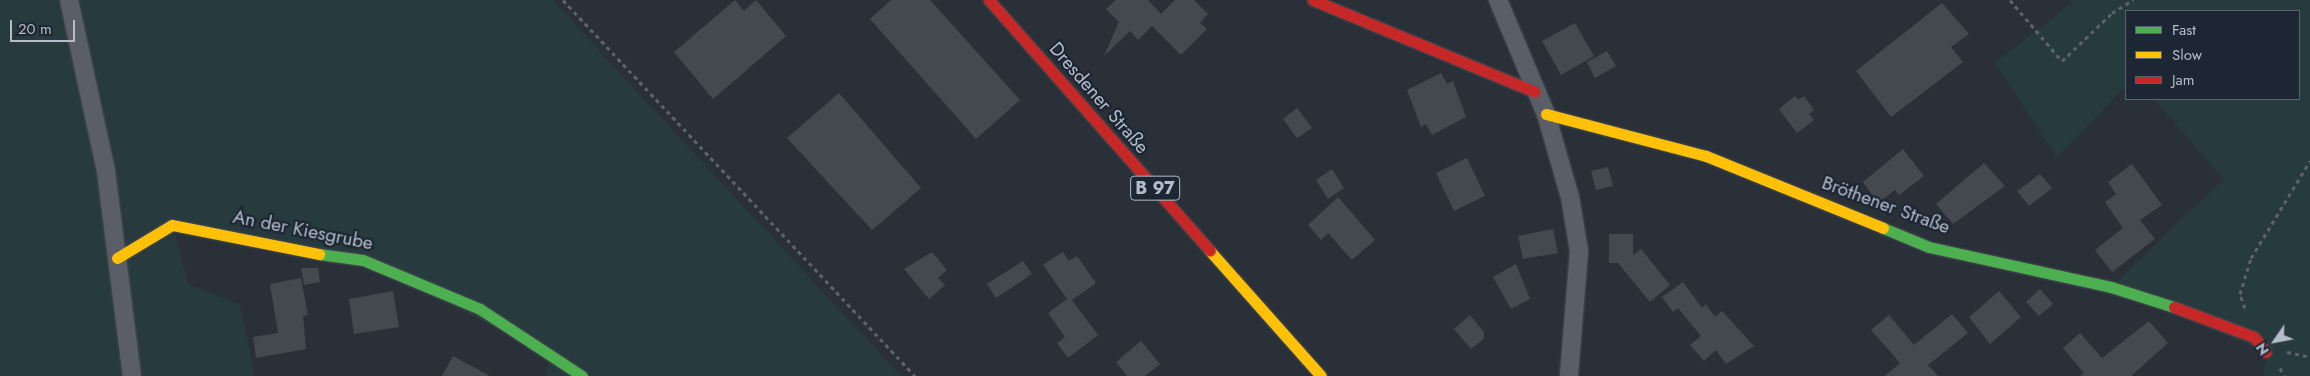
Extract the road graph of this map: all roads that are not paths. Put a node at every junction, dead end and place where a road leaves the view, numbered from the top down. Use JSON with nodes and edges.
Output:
{"nodes":[{"id":1,"x":69,"y":0,"type":"edge"},
{"id":2,"x":989,"y":0,"type":"edge"},
{"id":3,"x":1313,"y":0,"type":"edge"},
{"id":4,"x":1498,"y":0,"type":"edge"},
{"id":5,"x":1535,"y":92,"type":"junction"},
{"id":6,"x":1546,"y":114,"type":"junction"},
{"id":7,"x":117,"y":258,"type":"junction"},
{"id":8,"x":2266,"y":352,"type":"dead end"},
{"id":9,"x":132,"y":376,"type":"edge"},
{"id":10,"x":582,"y":376,"type":"edge"},
{"id":11,"x":1321,"y":376,"type":"edge"},
{"id":12,"x":1569,"y":376,"type":"edge"}],
"edges":[{"from":1,"to":7,"type":"street"},
{"from":2,"to":11,"type":"street","name":"Dresdener Straße","number":"B 97"},
{"from":3,"to":5,"type":"street"},
{"from":4,"to":5,"type":"street"},
{"from":5,"to":6,"type":"street"},
{"from":6,"to":8,"type":"street","name":"Bröthener Straße"},
{"from":6,"to":12,"type":"street"},
{"from":7,"to":9,"type":"street"},
{"from":7,"to":10,"type":"street","name":"An der Kiesgrube"}]}
